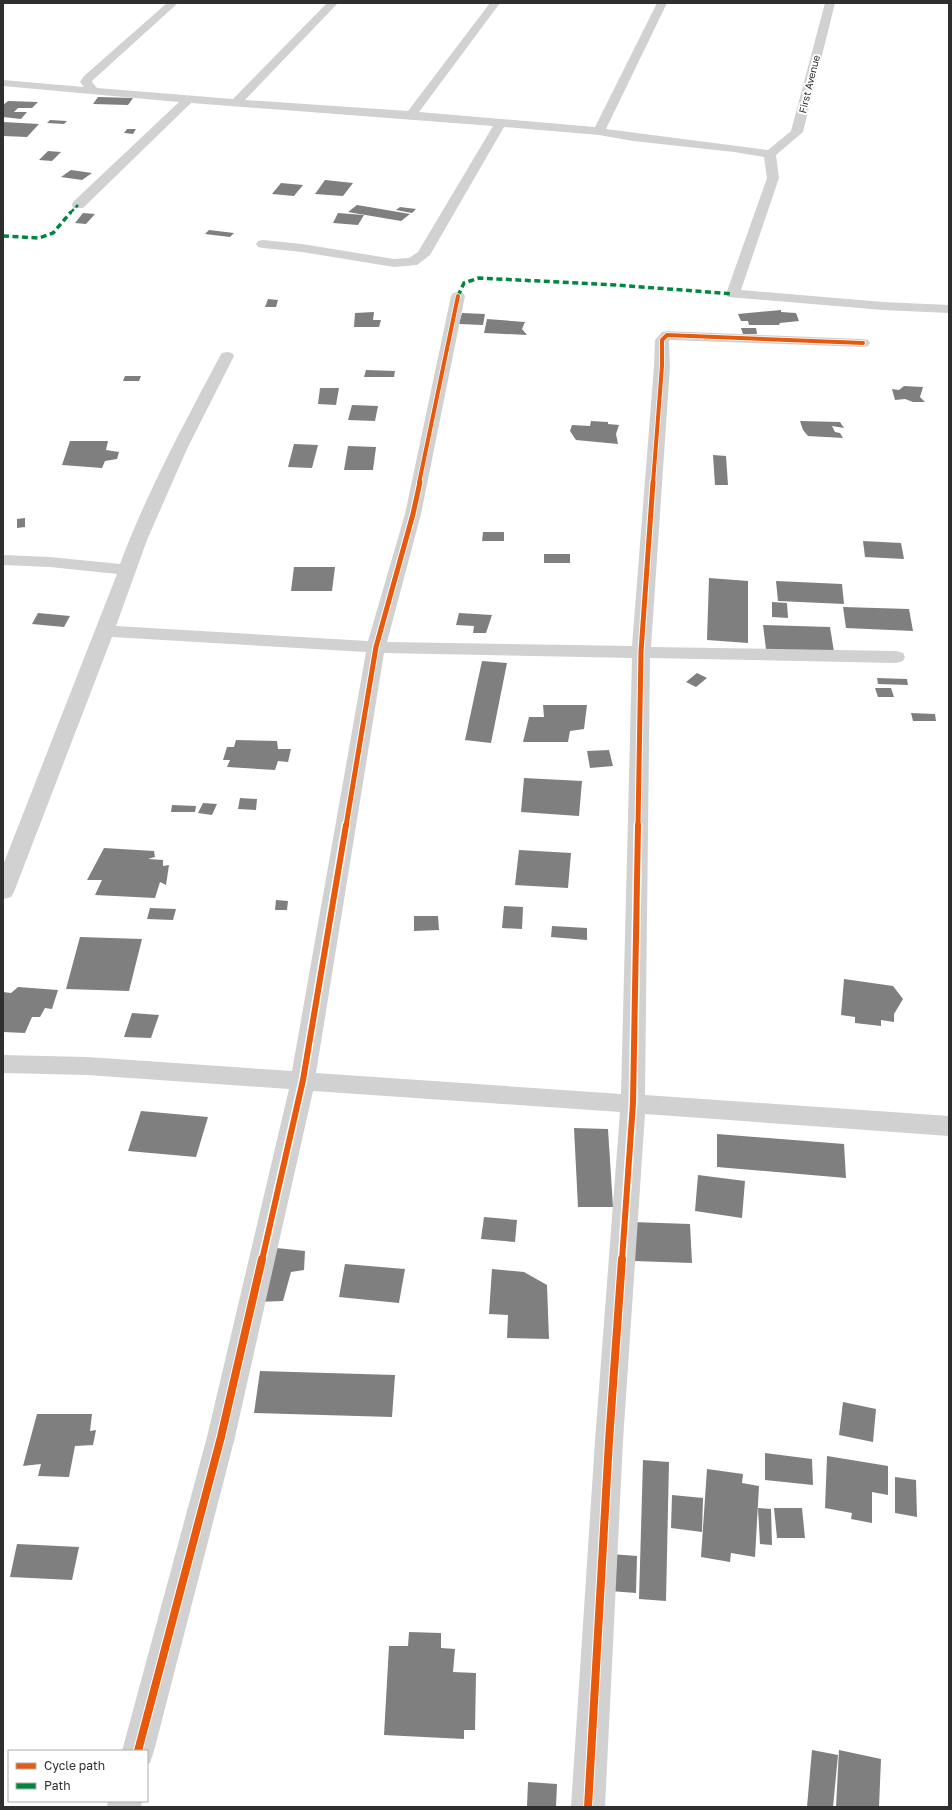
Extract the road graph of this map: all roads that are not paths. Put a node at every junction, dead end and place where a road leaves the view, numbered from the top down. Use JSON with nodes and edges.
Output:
{"nodes":[{"id":1,"x":173,"y":3,"type":"edge"},
{"id":2,"x":332,"y":3,"type":"edge"},
{"id":3,"x":495,"y":3,"type":"edge"},
{"id":4,"x":662,"y":3,"type":"edge"},
{"id":5,"x":830,"y":3,"type":"edge"},
{"id":6,"x":4,"y":84,"type":"edge"},
{"id":7,"x":93,"y":90,"type":"junction"},
{"id":8,"x":188,"y":99,"type":"junction"},
{"id":9,"x":236,"y":103,"type":"junction"},
{"id":10,"x":411,"y":115,"type":"junction"},
{"id":11,"x":500,"y":124,"type":"junction"},
{"id":12,"x":599,"y":131,"type":"junction"},
{"id":13,"x":770,"y":154,"type":"junction"},
{"id":14,"x":78,"y":205,"type":"dead end"},
{"id":15,"x":263,"y":244,"type":"dead end"},
{"id":16,"x":458,"y":296,"type":"dead end"},
{"id":17,"x":949,"y":309,"type":"edge"},
{"id":18,"x":863,"y":343,"type":"dead end"},
{"id":19,"x":226,"y":356,"type":"dead end"},
{"id":20,"x":3,"y":560,"type":"edge"},
{"id":21,"x":126,"y":570,"type":"junction"},
{"id":22,"x":105,"y":631,"type":"junction"},
{"id":23,"x":376,"y":647,"type":"junction"},
{"id":24,"x":641,"y":652,"type":"junction"},
{"id":25,"x":896,"y":657,"type":"dead end"},
{"id":26,"x":3,"y":892,"type":"edge"},
{"id":27,"x":3,"y":1064,"type":"edge"},
{"id":28,"x":303,"y":1080,"type":"junction"},
{"id":29,"x":633,"y":1103,"type":"junction"},
{"id":30,"x":949,"y":1126,"type":"edge"},
{"id":31,"x":138,"y":1750,"type":"edge"},
{"id":32,"x":588,"y":1807,"type":"edge"}],
"edges":[{"from":1,"to":7,"type":"street"},
{"from":2,"to":9,"type":"street"},
{"from":3,"to":10,"type":"street"},
{"from":4,"to":12,"type":"street"},
{"from":5,"to":13,"type":"street","name":"First Avenue"},
{"from":6,"to":7,"type":"street"},
{"from":7,"to":8,"type":"street"},
{"from":8,"to":9,"type":"street"},
{"from":8,"to":14,"type":"street"},
{"from":9,"to":10,"type":"street"},
{"from":10,"to":11,"type":"street"},
{"from":11,"to":12,"type":"street"},
{"from":11,"to":15,"type":"street"},
{"from":12,"to":13,"type":"street"},
{"from":13,"to":17,"type":"street"},
{"from":16,"to":23,"type":"street"},
{"from":18,"to":24,"type":"street"},
{"from":19,"to":21,"type":"street"},
{"from":20,"to":21,"type":"street"},
{"from":21,"to":22,"type":"street"},
{"from":22,"to":23,"type":"street"},
{"from":22,"to":26,"type":"street"},
{"from":23,"to":24,"type":"street"},
{"from":23,"to":28,"type":"street"},
{"from":24,"to":25,"type":"street"},
{"from":24,"to":29,"type":"street"},
{"from":27,"to":28,"type":"street"},
{"from":28,"to":29,"type":"street"},
{"from":28,"to":31,"type":"street"},
{"from":29,"to":30,"type":"street"},
{"from":29,"to":32,"type":"street"}]}
